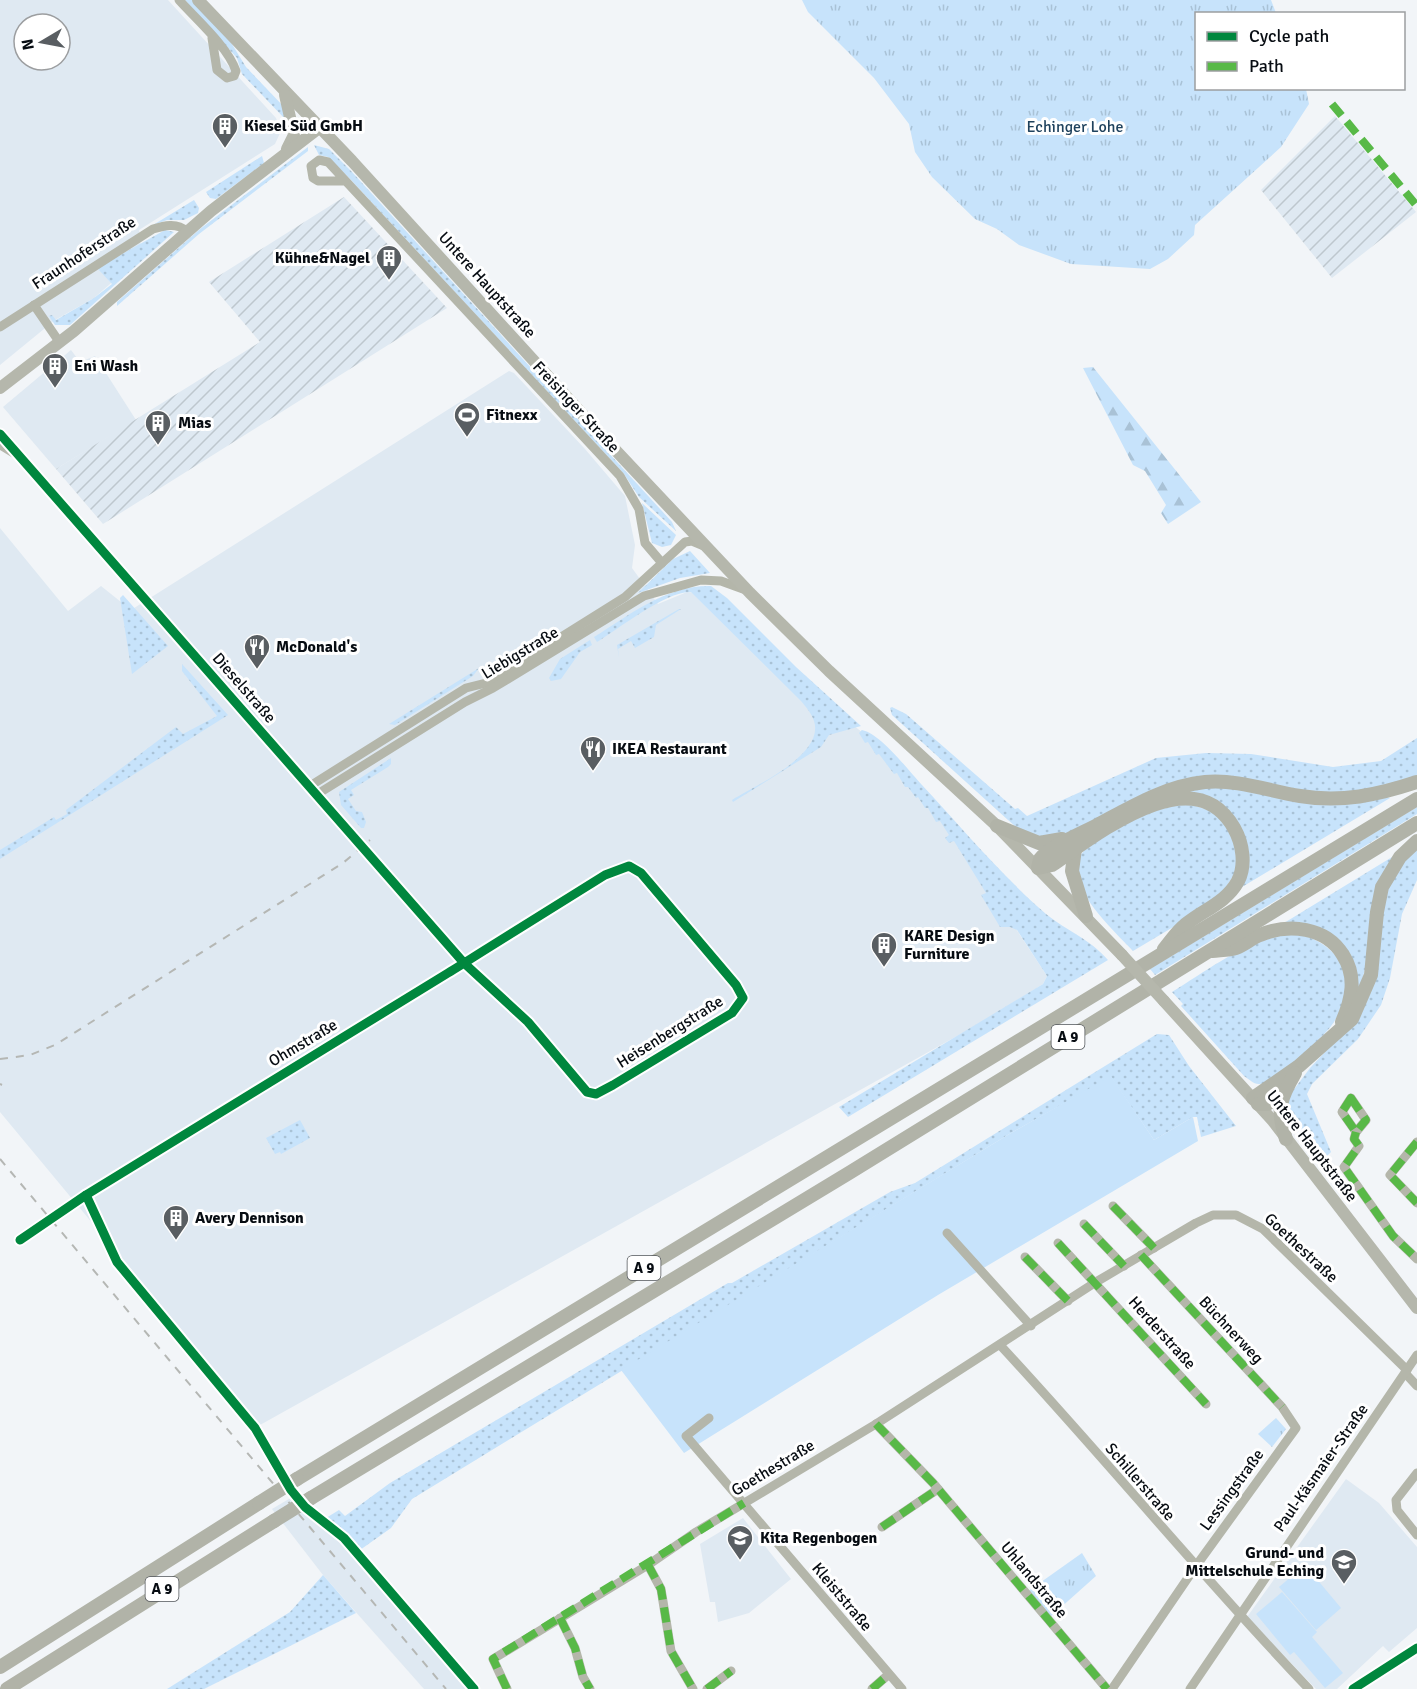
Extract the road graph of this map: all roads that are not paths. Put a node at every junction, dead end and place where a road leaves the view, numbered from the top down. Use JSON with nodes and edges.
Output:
{"nodes":[{"id":1,"x":179,"y":0,"type":"edge"},
{"id":2,"x":198,"y":0,"type":"edge"},
{"id":3,"x":212,"y":38,"type":"dead end"},
{"id":4,"x":285,"y":93,"type":"junction"},
{"id":5,"x":319,"y":128,"type":"junction"},
{"id":6,"x":283,"y":155,"type":"junction"},
{"id":7,"x":345,"y":181,"type":"dead end"},
{"id":8,"x":186,"y":231,"type":"junction"},
{"id":9,"x":34,"y":305,"type":"junction"},
{"id":10,"x":0,"y":327,"type":"edge"},
{"id":11,"x":60,"y":343,"type":"junction"},
{"id":12,"x":0,"y":388,"type":"edge"},
{"id":13,"x":0,"y":434,"type":"edge"},
{"id":14,"x":0,"y":443,"type":"edge"},
{"id":15,"x":15,"y":452,"type":"junction"},
{"id":16,"x":679,"y":517,"type":"junction"},
{"id":17,"x":685,"y":542,"type":"junction"},
{"id":18,"x":711,"y":550,"type":"junction"},
{"id":19,"x":662,"y":563,"type":"junction"},
{"id":20,"x":750,"y":592,"type":"junction"},
{"id":21,"x":1417,"y":782,"type":"edge"},
{"id":22,"x":310,"y":786,"type":"junction"},
{"id":23,"x":316,"y":795,"type":"junction"},
{"id":24,"x":1417,"y":799,"type":"edge"},
{"id":25,"x":1417,"y":823,"type":"edge"},
{"id":26,"x":997,"y":826,"type":"junction"},
{"id":27,"x":1417,"y":841,"type":"edge"},
{"id":28,"x":1076,"y":843,"type":"junction"},
{"id":29,"x":1038,"y":868,"type":"junction"},
{"id":30,"x":605,"y":875,"type":"joint"},
{"id":31,"x":1086,"y":916,"type":"junction"},
{"id":32,"x":1207,"y":951,"type":"junction"},
{"id":33,"x":1154,"y":959,"type":"junction"},
{"id":34,"x":464,"y":963,"type":"junction"},
{"id":35,"x":1338,"y":1030,"type":"junction"},
{"id":36,"x":1299,"y":1066,"type":"junction"},
{"id":37,"x":1284,"y":1093,"type":"junction"},
{"id":38,"x":1256,"y":1101,"type":"junction"},
{"id":39,"x":1356,"y":1132,"type":"dead end"},
{"id":40,"x":1286,"y":1139,"type":"junction"},
{"id":41,"x":1417,"y":1142,"type":"edge"},
{"id":42,"x":1417,"y":1203,"type":"edge"},
{"id":43,"x":1113,"y":1206,"type":"dead end"},
{"id":44,"x":1084,"y":1224,"type":"dead end"},
{"id":45,"x":947,"y":1233,"type":"dead end"},
{"id":46,"x":20,"y":1240,"type":"dead end"},
{"id":47,"x":1058,"y":1243,"type":"dead end"},
{"id":48,"x":1154,"y":1248,"type":"junction"},
{"id":49,"x":1141,"y":1255,"type":"junction"},
{"id":50,"x":1025,"y":1257,"type":"dead end"},
{"id":51,"x":1417,"y":1259,"type":"edge"},
{"id":52,"x":1124,"y":1266,"type":"junction"},
{"id":53,"x":1096,"y":1282,"type":"junction"},
{"id":54,"x":1068,"y":1301,"type":"junction"},
{"id":55,"x":1417,"y":1308,"type":"edge"},
{"id":56,"x":1031,"y":1326,"type":"junction"},
{"id":57,"x":1000,"y":1345,"type":"junction"},
{"id":58,"x":1417,"y":1355,"type":"edge"},
{"id":59,"x":1406,"y":1372,"type":"junction"},
{"id":60,"x":1417,"y":1386,"type":"edge"},
{"id":61,"x":1206,"y":1404,"type":"dead end"},
{"id":62,"x":709,"y":1418,"type":"dead end"},
{"id":63,"x":876,"y":1424,"type":"junction"},
{"id":64,"x":1296,"y":1428,"type":"joint"},
{"id":65,"x":1417,"y":1473,"type":"edge"},
{"id":66,"x":938,"y":1489,"type":"junction"},
{"id":67,"x":744,"y":1503,"type":"junction"},
{"id":68,"x":882,"y":1527,"type":"dead end"},
{"id":69,"x":1417,"y":1534,"type":"edge"},
{"id":70,"x":648,"y":1565,"type":"junction"},
{"id":71,"x":1196,"y":1566,"type":"junction"},
{"id":72,"x":1239,"y":1616,"type":"junction"},
{"id":73,"x":560,"y":1617,"type":"junction"},
{"id":74,"x":1417,"y":1648,"type":"edge"},
{"id":75,"x":0,"y":1666,"type":"edge"},
{"id":76,"x":731,"y":1671,"type":"dead end"},
{"id":77,"x":888,"y":1675,"type":"junction"},
{"id":78,"x":7,"y":1689,"type":"edge"},
{"id":79,"x":507,"y":1689,"type":"edge"},
{"id":80,"x":590,"y":1689,"type":"edge"},
{"id":81,"x":693,"y":1689,"type":"edge"},
{"id":82,"x":707,"y":1689,"type":"edge"},
{"id":83,"x":872,"y":1689,"type":"edge"},
{"id":84,"x":902,"y":1689,"type":"edge"},
{"id":85,"x":1107,"y":1689,"type":"edge"},
{"id":86,"x":1112,"y":1689,"type":"edge"},
{"id":87,"x":1190,"y":1689,"type":"edge"},
{"id":88,"x":1309,"y":1689,"type":"edge"},
{"id":89,"x":1353,"y":1689,"type":"edge"}],
"edges":[{"from":1,"to":3,"type":"street"},
{"from":2,"to":4,"type":"main road","name":"Untere Hauptstraße"},
{"from":4,"to":5,"type":"main road","name":"Untere Hauptstraße"},
{"from":4,"to":6,"type":"main road"},
{"from":5,"to":6,"type":"main road"},
{"from":5,"to":16,"type":"main road","name":"Untere Hauptstraße"},
{"from":6,"to":8,"type":"main road"},
{"from":7,"to":19,"type":"street","name":"Freisinger Straße"},
{"from":8,"to":9,"type":"street","name":"Fraunhoferstraße"},
{"from":8,"to":11,"type":"main road"},
{"from":9,"to":10,"type":"street","name":"Fraunhoferstraße"},
{"from":9,"to":11,"type":"street","name":"Fraunhoferstraße"},
{"from":11,"to":12,"type":"main road"},
{"from":13,"to":15,"type":"street","name":"Dieselstraße"},
{"from":14,"to":15,"type":"main road"},
{"from":15,"to":22,"type":"street","name":"Dieselstraße"},
{"from":16,"to":17,"type":"street"},
{"from":16,"to":18,"type":"main road","name":"Untere Hauptstraße"},
{"from":17,"to":18,"type":"street"},
{"from":17,"to":19,"type":"street","name":"Liebigstraße"},
{"from":18,"to":20,"type":"main road","name":"Untere Hauptstraße"},
{"from":19,"to":22,"type":"street","name":"Liebigstraße"},
{"from":20,"to":23,"type":"street","name":"Liebigstraße"},
{"from":20,"to":26,"type":"main road","name":"Untere Hauptstraße"},
{"from":21,"to":28,"type":"highway"},
{"from":22,"to":23,"type":"street","name":"Dieselstraße"},
{"from":23,"to":34,"type":"street","name":"Dieselstraße"},
{"from":24,"to":33,"type":"highway","number":"A 9"},
{"from":25,"to":32,"type":"highway","number":"A 9"},
{"from":26,"to":28,"type":"highway"},
{"from":26,"to":29,"type":"main road","name":"Untere Hauptstraße"},
{"from":27,"to":35,"type":"highway"},
{"from":28,"to":29,"type":"highway"},
{"from":28,"to":31,"type":"highway"},
{"from":28,"to":33,"type":"highway"},
{"from":29,"to":31,"type":"main road","name":"Untere Hauptstraße"},
{"from":30,"to":34,"type":"street","name":"Ohmstraße"},
{"from":30,"to":34,"type":"street","name":"Heisenbergstraße"},
{"from":31,"to":38,"type":"main road","name":"Untere Hauptstraße","bridge":true},
{"from":32,"to":35,"type":"highway"},
{"from":32,"to":78,"type":"highway","number":"A 9","bridge":true},
{"from":33,"to":75,"type":"highway","number":"A 9","bridge":true},
{"from":34,"to":46,"type":"street","name":"Ohmstraße"},
{"from":35,"to":36,"type":"highway"},
{"from":36,"to":37,"type":"highway"},
{"from":36,"to":38,"type":"highway"},
{"from":37,"to":38,"type":"highway"},
{"from":37,"to":40,"type":"highway"},
{"from":38,"to":40,"type":"main road","name":"Untere Hauptstraße"},
{"from":39,"to":51,"type":"street"},
{"from":40,"to":55,"type":"main road","name":"Untere Hauptstraße"},
{"from":41,"to":42,"type":"street"},
{"from":43,"to":48,"type":"street"},
{"from":44,"to":52,"type":"street"},
{"from":45,"to":56,"type":"street"},
{"from":47,"to":53,"type":"street"},
{"from":48,"to":49,"type":"street","name":"Goethestraße"},
{"from":48,"to":59,"type":"street","name":"Goethestraße"},
{"from":49,"to":52,"type":"street","name":"Goethestraße"},
{"from":49,"to":64,"type":"street","name":"Büchnerweg"},
{"from":50,"to":54,"type":"street"},
{"from":52,"to":53,"type":"street","name":"Goethestraße"},
{"from":53,"to":54,"type":"street","name":"Goethestraße"},
{"from":53,"to":61,"type":"street","name":"Herderstraße"},
{"from":54,"to":56,"type":"street","name":"Goethestraße"},
{"from":56,"to":57,"type":"street","name":"Goethestraße"},
{"from":57,"to":63,"type":"street","name":"Goethestraße"},
{"from":57,"to":71,"type":"street","name":"Schillerstraße"},
{"from":58,"to":59,"type":"street","name":"Paul-Käsmaier-Straße"},
{"from":59,"to":60,"type":"street","name":"Goethestraße"},
{"from":59,"to":72,"type":"street","name":"Paul-Käsmaier-Straße"},
{"from":62,"to":67,"type":"street","name":"Kleiststraße"},
{"from":63,"to":66,"type":"street","name":"Uhlandstraße"},
{"from":63,"to":67,"type":"street","name":"Goethestraße"},
{"from":64,"to":71,"type":"street","name":"Lessingstraße"},
{"from":65,"to":69,"type":"street"},
{"from":66,"to":68,"type":"street"},
{"from":66,"to":85,"type":"street","name":"Uhlandstraße"},
{"from":67,"to":70,"type":"street","name":"Goethestraße"},
{"from":67,"to":77,"type":"street","name":"Kleiststraße"},
{"from":70,"to":73,"type":"street","name":"Goethestraße"},
{"from":70,"to":81,"type":"street"},
{"from":71,"to":72,"type":"street","name":"Schillerstraße"},
{"from":71,"to":86,"type":"street","name":"Lessingstraße"},
{"from":72,"to":87,"type":"street","name":"Paul-Käsmaier-Straße"},
{"from":72,"to":88,"type":"street","name":"Schillerstraße"},
{"from":73,"to":79,"type":"street","name":"Goethestraße"},
{"from":73,"to":80,"type":"street"},
{"from":74,"to":89,"type":"street"},
{"from":76,"to":82,"type":"street"},
{"from":77,"to":83,"type":"street"},
{"from":77,"to":84,"type":"street","name":"Kleiststraße"}]}
